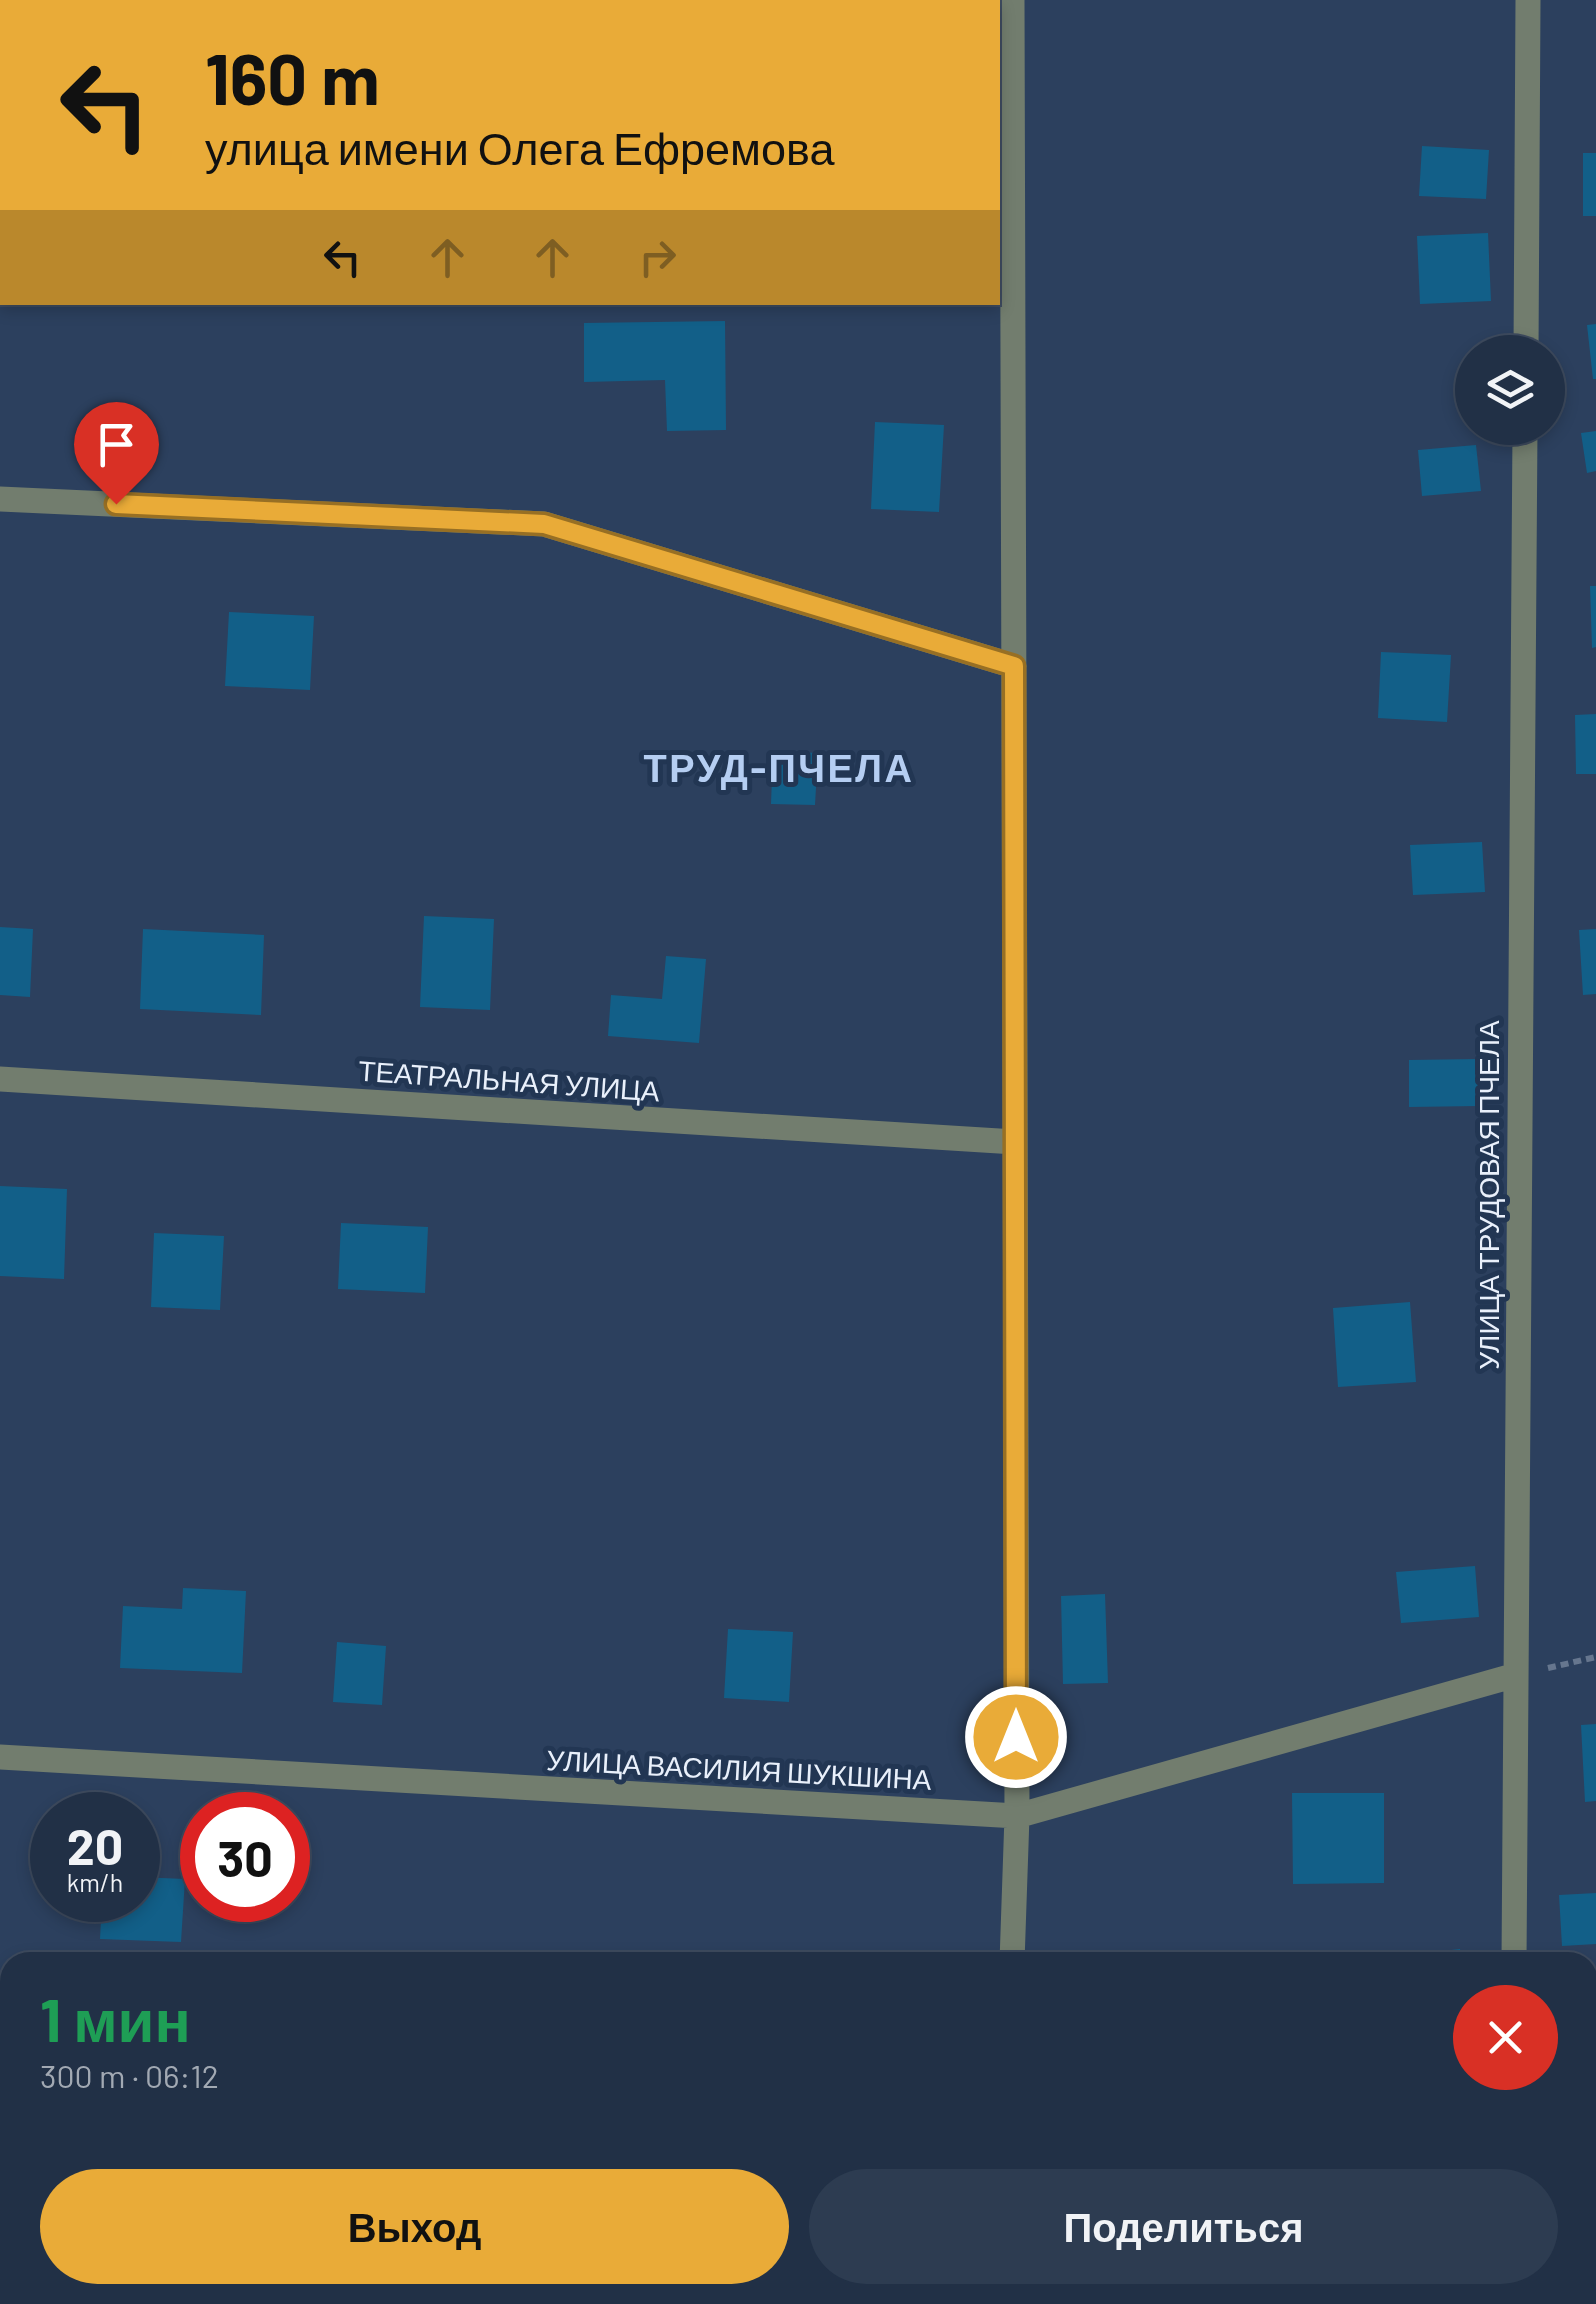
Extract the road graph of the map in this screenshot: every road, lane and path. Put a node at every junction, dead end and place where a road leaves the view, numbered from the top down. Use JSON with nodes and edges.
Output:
{"nodes":[{"id":1,"x":1012,"y":0,"type":"edge"},
{"id":2,"x":1528,"y":0,"type":"edge"},
{"id":3,"x":1526,"y":335,"type":"edge"},
{"id":4,"x":1525,"y":445,"type":"edge"},
{"id":5,"x":0,"y":499,"type":"edge"},
{"id":6,"x":1014,"y":666,"type":"junction"},
{"id":7,"x":0,"y":1079,"type":"edge"},
{"id":8,"x":1015,"y":1142,"type":"junction"},
{"id":9,"x":1596,"y":1657,"type":"edge"},
{"id":10,"x":1516,"y":1675,"type":"junction"},
{"id":11,"x":0,"y":1757,"type":"edge"},
{"id":12,"x":1017,"y":1816,"type":"junction"},
{"id":13,"x":1012,"y":1952,"type":"edge"},
{"id":14,"x":1514,"y":1952,"type":"edge"}],
"edges":[{"from":1,"to":6,"type":"street"},
{"from":2,"to":3,"type":"street"},
{"from":4,"to":10,"type":"street","name":"УЛИЦА ТРУДОВАЯ ПЧЕЛА"},
{"from":5,"to":6,"type":"street"},
{"from":6,"to":8,"type":"street"},
{"from":7,"to":8,"type":"street","name":"ТЕАТРАЛЬНАЯ УЛИЦА"},
{"from":8,"to":12,"type":"street"},
{"from":9,"to":10,"type":"path"},
{"from":10,"to":12,"type":"street","name":"УЛИЦА ВАСИЛИЯ ШУКШИНА"},
{"from":10,"to":14,"type":"street","name":"УЛИЦА ТРУДОВАЯ ПЧЕЛА"},
{"from":11,"to":12,"type":"street","name":"УЛИЦА ВАСИЛИЯ ШУКШИНА"},
{"from":12,"to":13,"type":"street"}]}
